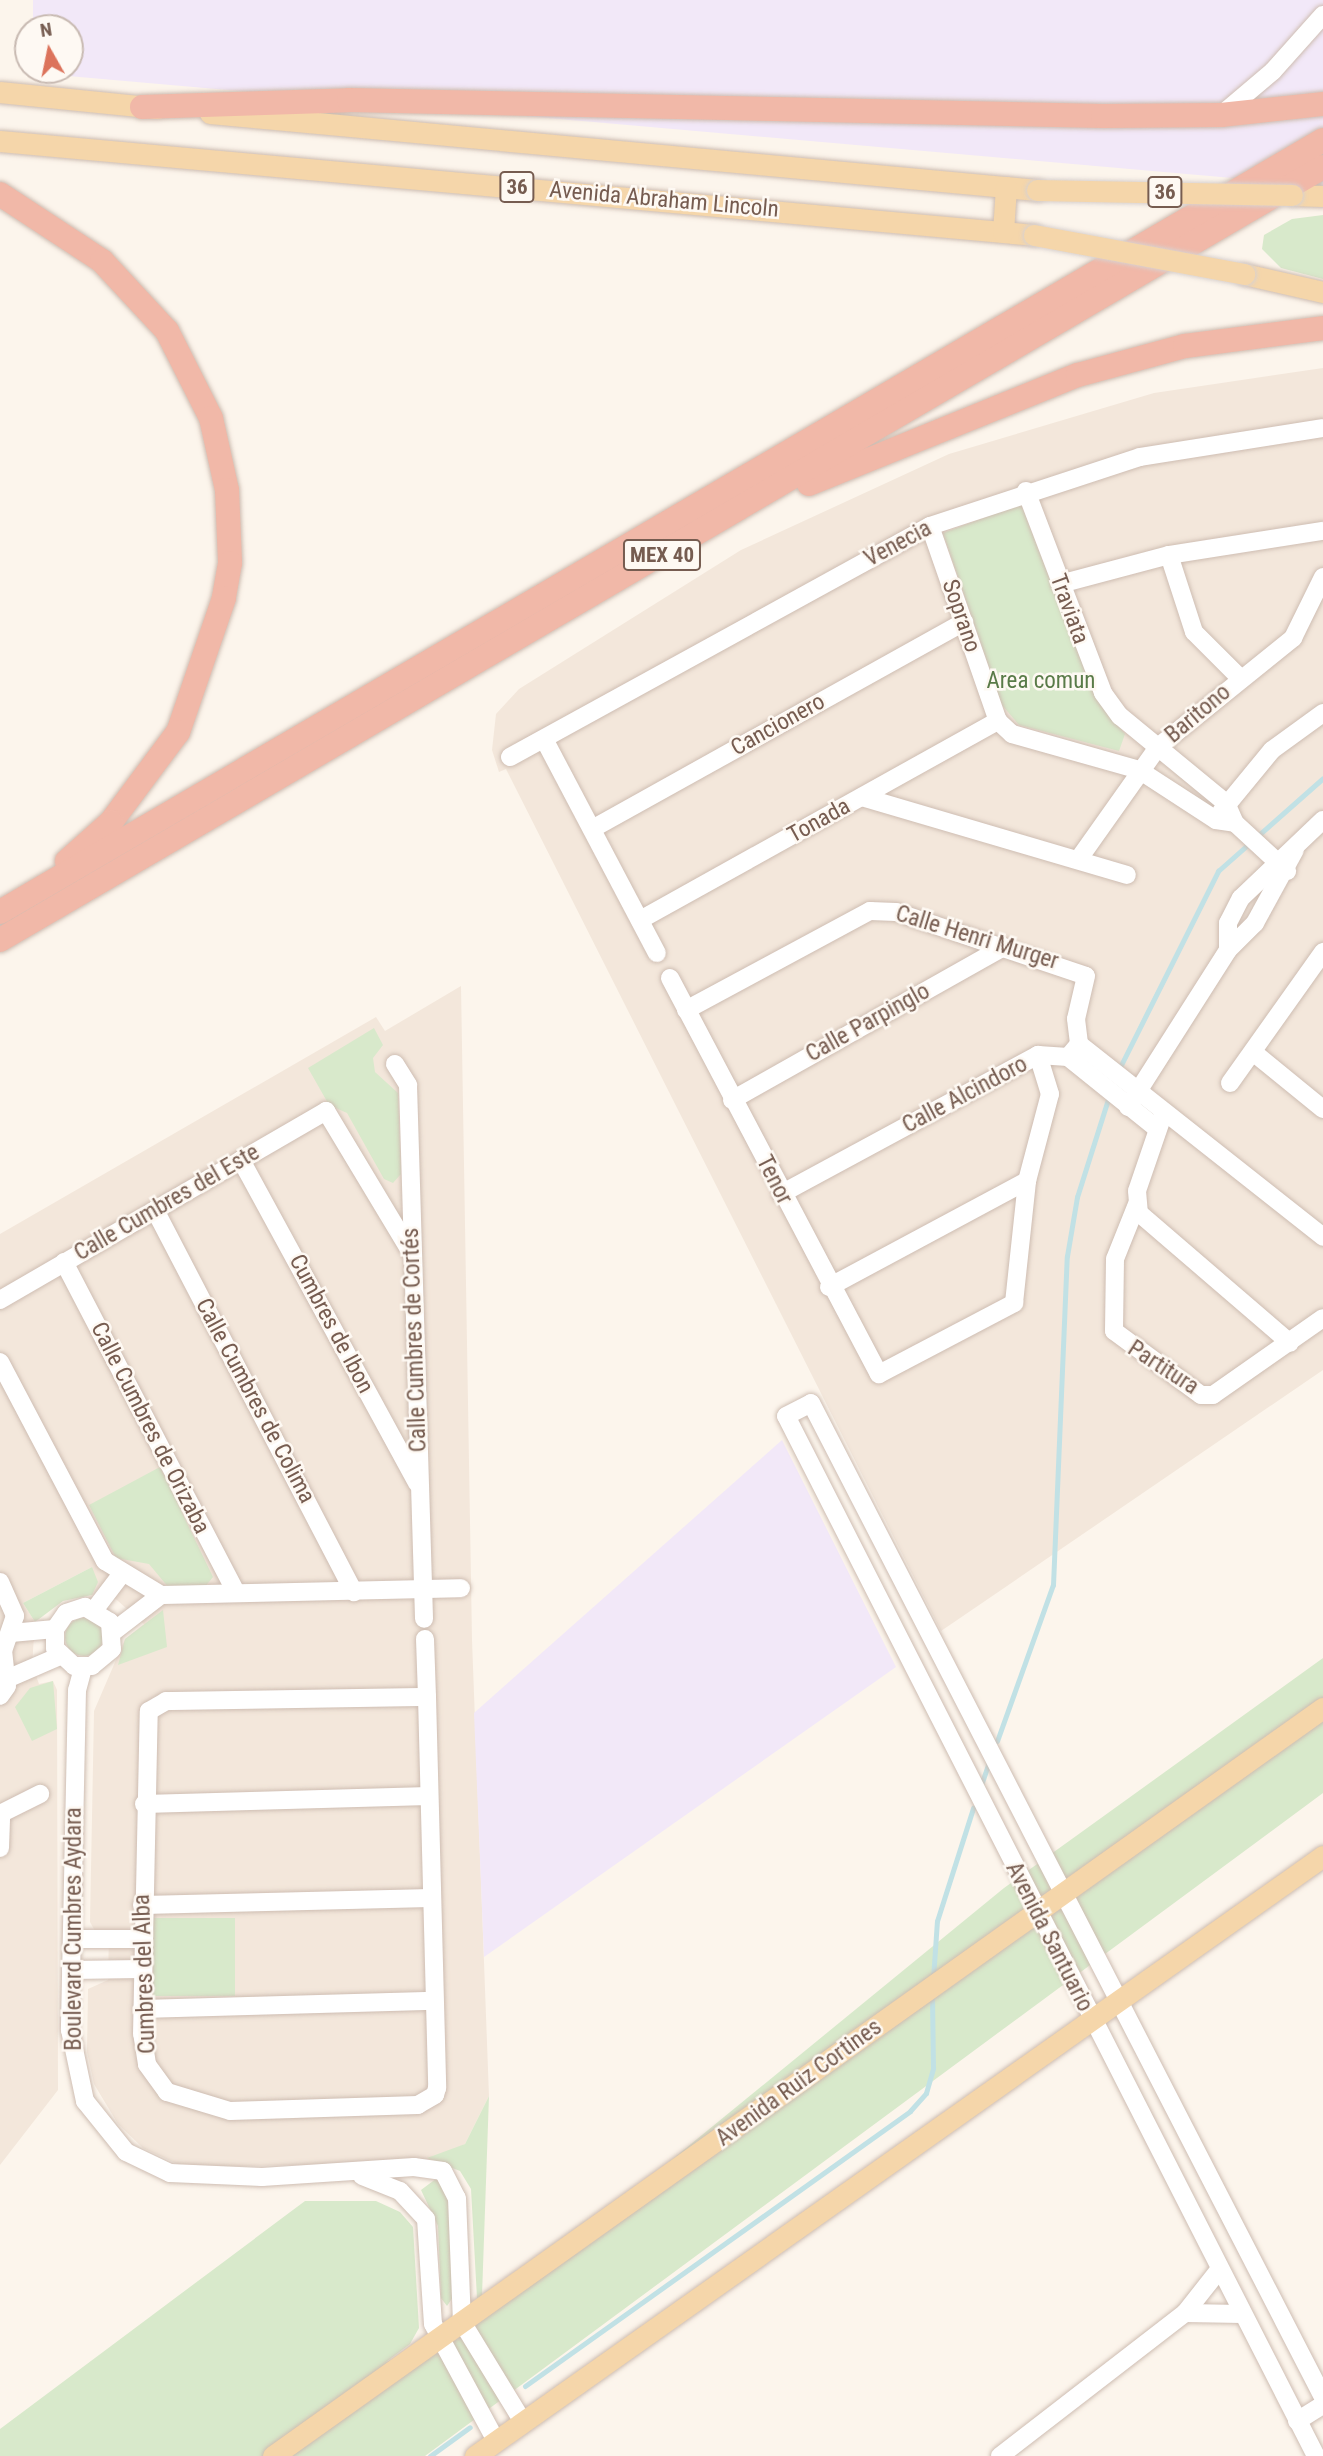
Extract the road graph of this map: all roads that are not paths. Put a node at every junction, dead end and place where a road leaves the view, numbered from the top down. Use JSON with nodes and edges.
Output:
{"nodes":[{"id":1,"x":1323,"y":15,"type":"edge"},
{"id":2,"x":0,"y":92,"type":"edge"},
{"id":3,"x":1323,"y":104,"type":"edge"},
{"id":4,"x":142,"y":107,"type":"junction"},
{"id":5,"x":1221,"y":115,"type":"junction"},
{"id":6,"x":1323,"y":140,"type":"edge"},
{"id":7,"x":0,"y":141,"type":"edge"},
{"id":8,"x":1323,"y":167,"type":"edge"},
{"id":9,"x":1006,"y":187,"type":"junction"},
{"id":10,"x":0,"y":194,"type":"edge"},
{"id":11,"x":1323,"y":196,"type":"edge"},
{"id":12,"x":1003,"y":232,"type":"junction"},
{"id":13,"x":1323,"y":292,"type":"edge"},
{"id":14,"x":1323,"y":328,"type":"edge"},
{"id":15,"x":1323,"y":428,"type":"edge"},
{"id":16,"x":1026,"y":491,"type":"junction"},
{"id":17,"x":721,"y":520,"type":"junction"},
{"id":18,"x":930,"y":526,"type":"junction"},
{"id":19,"x":1323,"y":531,"type":"edge"},
{"id":20,"x":1169,"y":555,"type":"junction"},
{"id":21,"x":1323,"y":577,"type":"edge"},
{"id":22,"x":1060,"y":584,"type":"junction"},
{"id":23,"x":964,"y":622,"type":"junction"},
{"id":24,"x":1241,"y":679,"type":"junction"},
{"id":25,"x":1323,"y":713,"type":"edge"},
{"id":26,"x":998,"y":721,"type":"junction"},
{"id":27,"x":544,"y":739,"type":"junction"},
{"id":28,"x":1158,"y":747,"type":"junction"},
{"id":29,"x":510,"y":757,"type":"dead end"},
{"id":30,"x":1139,"y":770,"type":"junction"},
{"id":31,"x":862,"y":797,"type":"junction"},
{"id":32,"x":1226,"y":803,"type":"junction"},
{"id":33,"x":1216,"y":820,"type":"junction"},
{"id":34,"x":1323,"y":820,"type":"edge"},
{"id":35,"x":1235,"y":823,"type":"junction"},
{"id":36,"x":592,"y":829,"type":"junction"},
{"id":37,"x":1078,"y":860,"type":"junction"},
{"id":38,"x":1281,"y":865,"type":"junction"},
{"id":39,"x":1127,"y":875,"type":"dead end"},
{"id":40,"x":27,"y":896,"type":"junction"},
{"id":41,"x":0,"y":912,"type":"edge"},
{"id":42,"x":640,"y":920,"type":"junction"},
{"id":43,"x":0,"y":940,"type":"edge"},
{"id":44,"x":1004,"y":947,"type":"junction"},
{"id":45,"x":1227,"y":950,"type":"junction"},
{"id":46,"x":1323,"y":952,"type":"edge"},
{"id":47,"x":657,"y":953,"type":"dead end"},
{"id":48,"x":1317,"y":973,"type":"edge"},
{"id":49,"x":670,"y":978,"type":"dead end"},
{"id":50,"x":686,"y":1010,"type":"junction"},
{"id":51,"x":1074,"y":1051,"type":"junction"},
{"id":52,"x":1252,"y":1052,"type":"junction"},
{"id":53,"x":1038,"y":1055,"type":"junction"},
{"id":54,"x":395,"y":1064,"type":"dead end"},
{"id":55,"x":1230,"y":1083,"type":"dead end"},
{"id":56,"x":1126,"y":1095,"type":"junction"},
{"id":57,"x":732,"y":1100,"type":"junction"},
{"id":58,"x":1323,"y":1109,"type":"edge"},
{"id":59,"x":1159,"y":1121,"type":"junction"},
{"id":60,"x":242,"y":1160,"type":"junction"},
{"id":61,"x":1027,"y":1181,"type":"junction"},
{"id":62,"x":781,"y":1194,"type":"junction"},
{"id":63,"x":1137,"y":1203,"type":"junction"},
{"id":64,"x":155,"y":1210,"type":"junction"},
{"id":65,"x":1323,"y":1237,"type":"edge"},
{"id":66,"x":412,"y":1254,"type":"junction"},
{"id":67,"x":64,"y":1262,"type":"junction"},
{"id":68,"x":829,"y":1287,"type":"junction"},
{"id":69,"x":0,"y":1300,"type":"edge"},
{"id":70,"x":1323,"y":1318,"type":"edge"},
{"id":71,"x":1290,"y":1343,"type":"junction"},
{"id":72,"x":0,"y":1362,"type":"edge"},
{"id":73,"x":420,"y":1488,"type":"junction"},
{"id":74,"x":121,"y":1575,"type":"junction"},
{"id":75,"x":0,"y":1582,"type":"edge"},
{"id":76,"x":461,"y":1588,"type":"dead end"},
{"id":77,"x":423,"y":1590,"type":"junction"},
{"id":78,"x":354,"y":1591,"type":"junction"},
{"id":79,"x":236,"y":1593,"type":"junction"},
{"id":80,"x":161,"y":1595,"type":"junction"},
{"id":81,"x":95,"y":1609,"type":"junction"},
{"id":82,"x":424,"y":1619,"type":"dead end"},
{"id":83,"x":55,"y":1629,"type":"junction"},
{"id":84,"x":114,"y":1631,"type":"junction"},
{"id":85,"x":11,"y":1633,"type":"junction"},
{"id":86,"x":425,"y":1639,"type":"dead end"},
{"id":87,"x":60,"y":1656,"type":"junction"},
{"id":88,"x":83,"y":1668,"type":"junction"},
{"id":89,"x":4,"y":1687,"type":"edge"},
{"id":90,"x":427,"y":1698,"type":"junction"},
{"id":91,"x":1323,"y":1708,"type":"edge"},
{"id":92,"x":40,"y":1794,"type":"dead end"},
{"id":93,"x":429,"y":1796,"type":"junction"},
{"id":94,"x":144,"y":1804,"type":"junction"},
{"id":95,"x":0,"y":1814,"type":"edge"},
{"id":96,"x":0,"y":1848,"type":"edge"},
{"id":97,"x":1323,"y":1856,"type":"edge"},
{"id":98,"x":1064,"y":1891,"type":"junction"},
{"id":99,"x":432,"y":1898,"type":"junction"},
{"id":100,"x":142,"y":1905,"type":"junction"},
{"id":101,"x":1036,"y":1912,"type":"junction"},
{"id":102,"x":72,"y":1939,"type":"junction"},
{"id":103,"x":141,"y":1939,"type":"junction"},
{"id":104,"x":141,"y":1969,"type":"junction"},
{"id":105,"x":71,"y":1970,"type":"junction"},
{"id":106,"x":434,"y":2001,"type":"junction"},
{"id":107,"x":1123,"y":2001,"type":"junction"},
{"id":108,"x":142,"y":2009,"type":"junction"},
{"id":109,"x":1093,"y":2023,"type":"junction"},
{"id":110,"x":355,"y":2174,"type":"junction"},
{"id":111,"x":1219,"y":2270,"type":"junction"},
{"id":112,"x":1185,"y":2313,"type":"junction"},
{"id":113,"x":1242,"y":2314,"type":"junction"},
{"id":114,"x":462,"y":2322,"type":"junction"},
{"id":115,"x":439,"y":2339,"type":"junction"},
{"id":116,"x":1323,"y":2397,"type":"edge"},
{"id":117,"x":1323,"y":2405,"type":"edge"},
{"id":118,"x":1297,"y":2421,"type":"junction"},
{"id":119,"x":523,"y":2422,"type":"junction"},
{"id":120,"x":496,"y":2441,"type":"junction"},
{"id":121,"x":274,"y":2456,"type":"edge"},
{"id":122,"x":475,"y":2456,"type":"edge"},
{"id":123,"x":1000,"y":2456,"type":"edge"},
{"id":124,"x":1315,"y":2456,"type":"edge"}],
"edges":[{"from":1,"to":5,"type":"street"},
{"from":2,"to":4,"type":"main road","number":"36"},
{"from":3,"to":5,"type":"highway"},
{"from":4,"to":5,"type":"highway"},
{"from":4,"to":9,"type":"main road","number":"36"},
{"from":6,"to":40,"type":"highway","number":"MEX 40"},
{"from":7,"to":12,"type":"main road","name":"Avenida Abraham Lincoln","number":"36"},
{"from":8,"to":17,"type":"highway","number":"MEX 40"},
{"from":9,"to":11,"type":"main road","number":"36","bridge":true},
{"from":9,"to":12,"type":"main road"},
{"from":10,"to":40,"type":"highway"},
{"from":12,"to":13,"type":"main road","name":"Avenida Abraham Lincoln","number":"36","bridge":true},
{"from":14,"to":17,"type":"highway"},
{"from":15,"to":16,"type":"street","name":"Venecia"},
{"from":16,"to":18,"type":"street","name":"Venecia"},
{"from":16,"to":22,"type":"street","name":"Traviata"},
{"from":17,"to":43,"type":"highway","number":"MEX 40"},
{"from":18,"to":23,"type":"street","name":"Soprano"},
{"from":18,"to":27,"type":"street","name":"Venecia"},
{"from":19,"to":20,"type":"street"},
{"from":20,"to":22,"type":"street"},
{"from":20,"to":24,"type":"street"},
{"from":21,"to":24,"type":"street","name":"Baritono"},
{"from":22,"to":28,"type":"street","name":"Traviata"},
{"from":23,"to":26,"type":"street","name":"Soprano"},
{"from":23,"to":36,"type":"street","name":"Cancionero"},
{"from":24,"to":28,"type":"street","name":"Baritono"},
{"from":25,"to":32,"type":"street"},
{"from":26,"to":30,"type":"street"},
{"from":26,"to":31,"type":"street","name":"Tonada"},
{"from":27,"to":29,"type":"street","name":"Venecia"},
{"from":27,"to":36,"type":"street"},
{"from":28,"to":30,"type":"street","name":"Baritono"},
{"from":28,"to":32,"type":"street","name":"Traviata"},
{"from":30,"to":33,"type":"street"},
{"from":30,"to":37,"type":"street","name":"Baritono"},
{"from":31,"to":37,"type":"street"},
{"from":31,"to":42,"type":"street","name":"Tonada"},
{"from":32,"to":33,"type":"street"},
{"from":32,"to":35,"type":"street"},
{"from":33,"to":35,"type":"street"},
{"from":34,"to":38,"type":"street"},
{"from":35,"to":38,"type":"street"},
{"from":36,"to":42,"type":"street"},
{"from":37,"to":39,"type":"street"},
{"from":38,"to":45,"type":"street"},
{"from":38,"to":45,"type":"street"},
{"from":40,"to":41,"type":"highway","number":"MEX 40"},
{"from":42,"to":47,"type":"street"},
{"from":44,"to":50,"type":"street","name":"Calle Henri Murger"},
{"from":44,"to":51,"type":"street","name":"Calle Henri Murger"},
{"from":44,"to":57,"type":"street","name":"Calle Parpinglo"},
{"from":45,"to":56,"type":"street"},
{"from":46,"to":48,"type":"street"},
{"from":48,"to":52,"type":"street"},
{"from":49,"to":50,"type":"street","name":"Tenor"},
{"from":50,"to":57,"type":"street","name":"Tenor"},
{"from":51,"to":53,"type":"street","name":"Calle Alcindoro"},
{"from":51,"to":56,"type":"street"},
{"from":51,"to":56,"type":"street"},
{"from":52,"to":55,"type":"street"},
{"from":52,"to":58,"type":"street"},
{"from":53,"to":61,"type":"street"},
{"from":53,"to":62,"type":"street","name":"Calle Alcindoro"},
{"from":54,"to":66,"type":"street","name":"Calle Cumbres de Cortés"},
{"from":56,"to":59,"type":"street"},
{"from":57,"to":62,"type":"street","name":"Tenor"},
{"from":59,"to":63,"type":"street"},
{"from":59,"to":65,"type":"street"},
{"from":60,"to":64,"type":"street","name":"Calle Cumbres del Este"},
{"from":60,"to":66,"type":"street","name":"Calle Cumbres del Este"},
{"from":60,"to":73,"type":"street","name":"Cumbres de Ibon"},
{"from":61,"to":68,"type":"street"},
{"from":61,"to":68,"type":"street","name":"Tenor"},
{"from":62,"to":68,"type":"street","name":"Tenor"},
{"from":63,"to":71,"type":"street"},
{"from":63,"to":71,"type":"street","name":"Partitura"},
{"from":64,"to":67,"type":"street","name":"Calle Cumbres del Este"},
{"from":64,"to":78,"type":"street","name":"Calle Cumbres de Colima"},
{"from":66,"to":73,"type":"street","name":"Calle Cumbres de Cortés"},
{"from":67,"to":69,"type":"street","name":"Calle Cumbres del Este"},
{"from":67,"to":79,"type":"street","name":"Calle Cumbres de Orizaba"},
{"from":70,"to":71,"type":"street","name":"Partitura"},
{"from":72,"to":74,"type":"street"},
{"from":73,"to":77,"type":"street","name":"Calle Cumbres de Cortés"},
{"from":74,"to":80,"type":"street"},
{"from":74,"to":81,"type":"street"},
{"from":75,"to":85,"type":"street"},
{"from":76,"to":77,"type":"street"},
{"from":77,"to":78,"type":"street"},
{"from":77,"to":82,"type":"street","name":"Calle Cumbres de Cortés"},
{"from":78,"to":79,"type":"street"},
{"from":79,"to":80,"type":"street"},
{"from":80,"to":84,"type":"street"},
{"from":81,"to":83,"type":"street"},
{"from":81,"to":84,"type":"street"},
{"from":83,"to":85,"type":"street"},
{"from":83,"to":87,"type":"street"},
{"from":84,"to":88,"type":"street"},
{"from":85,"to":89,"type":"street"},
{"from":86,"to":90,"type":"street","name":"Cumbres del Alba"},
{"from":87,"to":88,"type":"street"},
{"from":87,"to":89,"type":"street"},
{"from":88,"to":102,"type":"street","name":"Boulevard Cumbres Aydara"},
{"from":90,"to":93,"type":"street","name":"Cumbres del Alba"},
{"from":90,"to":94,"type":"street","name":"Cumbres del Alba"},
{"from":91,"to":98,"type":"main road","name":"Avenida Ruiz Cortines"},
{"from":92,"to":95,"type":"street"},
{"from":93,"to":94,"type":"street"},
{"from":93,"to":99,"type":"street","name":"Cumbres del Alba"},
{"from":94,"to":100,"type":"street","name":"Cumbres del Alba"},
{"from":95,"to":96,"type":"street"},
{"from":97,"to":107,"type":"main road"},
{"from":98,"to":101,"type":"main road","name":"Avenida Ruiz Cortines"},
{"from":98,"to":101,"type":"street","name":"Avenida Santuario"},
{"from":98,"to":107,"type":"street","name":"Avenida Santuario"},
{"from":99,"to":100,"type":"street"},
{"from":99,"to":106,"type":"street","name":"Cumbres del Alba"},
{"from":100,"to":103,"type":"street","name":"Cumbres del Alba"},
{"from":101,"to":109,"type":"street","name":"Avenida Santuario"},
{"from":101,"to":114,"type":"main road","name":"Avenida Ruiz Cortines"},
{"from":102,"to":103,"type":"street"},
{"from":102,"to":105,"type":"street","name":"Boulevard Cumbres Aydara"},
{"from":103,"to":104,"type":"street","name":"Cumbres del Alba"},
{"from":104,"to":105,"type":"street"},
{"from":104,"to":108,"type":"street","name":"Cumbres del Alba"},
{"from":105,"to":110,"type":"street","name":"Boulevard Cumbres Aydara"},
{"from":106,"to":108,"type":"street"},
{"from":106,"to":108,"type":"street","name":"Cumbres del Alba"},
{"from":107,"to":109,"type":"main road"},
{"from":107,"to":116,"type":"street","name":"Avenida Santuario"},
{"from":109,"to":111,"type":"street","name":"Avenida Santuario"},
{"from":109,"to":119,"type":"main road"},
{"from":110,"to":114,"type":"street","name":"Boulevard Cumbres Aydara"},
{"from":110,"to":115,"type":"street"},
{"from":111,"to":112,"type":"street"},
{"from":111,"to":113,"type":"street","name":"Avenida Santuario"},
{"from":112,"to":113,"type":"street"},
{"from":112,"to":123,"type":"street"},
{"from":113,"to":118,"type":"street","name":"Avenida Santuario"},
{"from":114,"to":115,"type":"main road","name":"Avenida Ruiz Cortines"},
{"from":114,"to":119,"type":"street"},
{"from":115,"to":120,"type":"street"},
{"from":115,"to":121,"type":"main road","name":"Avenida Ruiz Cortines"},
{"from":117,"to":118,"type":"street"},
{"from":118,"to":124,"type":"street","name":"Avenida Santuario"},
{"from":119,"to":120,"type":"main road"},
{"from":120,"to":122,"type":"main road"}]}
